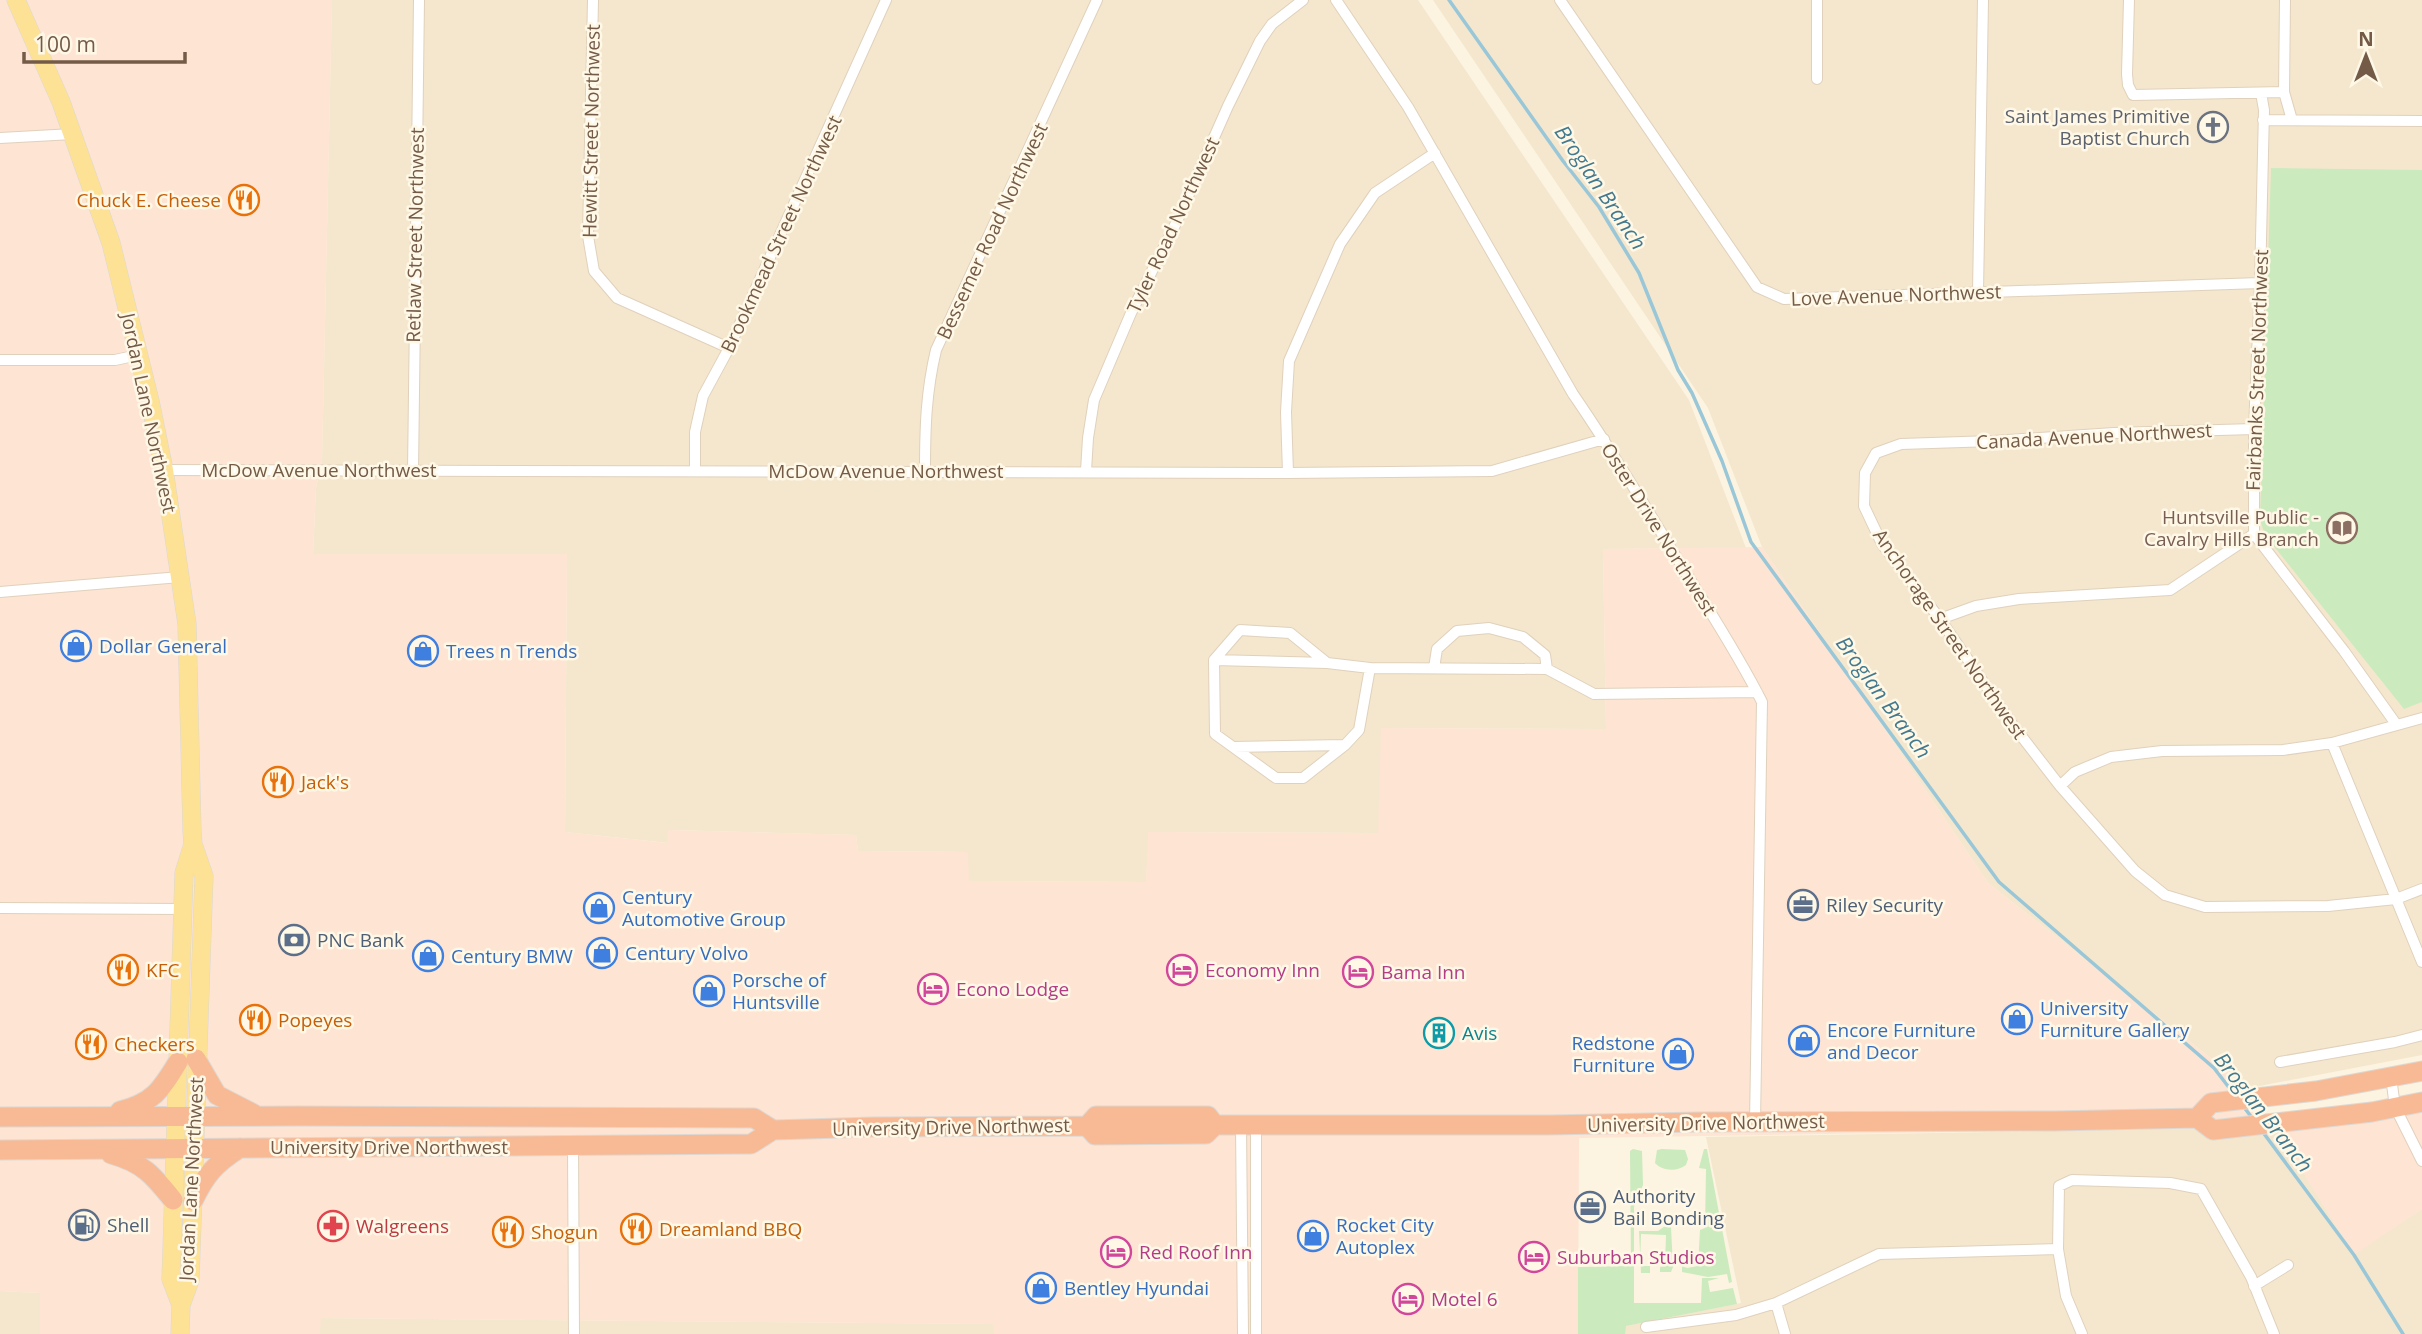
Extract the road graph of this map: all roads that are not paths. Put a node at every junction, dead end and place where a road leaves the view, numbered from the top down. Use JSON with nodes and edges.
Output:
{"nodes":[{"id":1,"x":16,"y":0,"type":"edge"},
{"id":2,"x":419,"y":0,"type":"edge"},
{"id":3,"x":593,"y":0,"type":"edge"},
{"id":4,"x":886,"y":0,"type":"edge"},
{"id":5,"x":1097,"y":0,"type":"edge"},
{"id":6,"x":1303,"y":0,"type":"edge"},
{"id":7,"x":1336,"y":0,"type":"edge"},
{"id":8,"x":1560,"y":0,"type":"edge"},
{"id":9,"x":1817,"y":0,"type":"edge"},
{"id":10,"x":1983,"y":0,"type":"edge"},
{"id":11,"x":2129,"y":0,"type":"edge"},
{"id":12,"x":2286,"y":0,"type":"edge"},
{"id":13,"x":1817,"y":79,"type":"dead end"},
{"id":14,"x":2284,"y":92,"type":"junction"},
{"id":15,"x":2261,"y":93,"type":"junction"},
{"id":16,"x":2263,"y":120,"type":"junction"},
{"id":17,"x":2292,"y":120,"type":"junction"},
{"id":18,"x":2422,"y":121,"type":"edge"},
{"id":19,"x":73,"y":134,"type":"junction"},
{"id":20,"x":0,"y":138,"type":"edge"},
{"id":21,"x":1435,"y":153,"type":"junction"},
{"id":22,"x":2260,"y":283,"type":"junction"},
{"id":23,"x":1978,"y":292,"type":"junction"},
{"id":24,"x":729,"y":348,"type":"junction"},
{"id":25,"x":138,"y":355,"type":"junction"},
{"id":26,"x":0,"y":360,"type":"edge"},
{"id":27,"x":2254,"y":429,"type":"junction"},
{"id":28,"x":1604,"y":439,"type":"junction"},
{"id":29,"x":1935,"y":443,"type":"joint"},
{"id":30,"x":164,"y":470,"type":"junction"},
{"id":31,"x":413,"y":471,"type":"junction"},
{"id":32,"x":695,"y":471,"type":"junction"},
{"id":33,"x":925,"y":471,"type":"junction"},
{"id":34,"x":1086,"y":471,"type":"junction"},
{"id":35,"x":1288,"y":473,"type":"junction"},
{"id":36,"x":2254,"y":534,"type":"junction"},
{"id":37,"x":180,"y":577,"type":"junction"},
{"id":38,"x":0,"y":592,"type":"edge"},
{"id":39,"x":1940,"y":619,"type":"junction"},
{"id":40,"x":1213,"y":660,"type":"junction"},
{"id":41,"x":1327,"y":663,"type":"junction"},
{"id":42,"x":1370,"y":668,"type":"junction"},
{"id":43,"x":1434,"y":668,"type":"junction"},
{"id":44,"x":1547,"y":669,"type":"junction"},
{"id":45,"x":1757,"y":692,"type":"junction"},
{"id":46,"x":2422,"y":718,"type":"edge"},
{"id":47,"x":2396,"y":724,"type":"junction"},
{"id":48,"x":2332,"y":743,"type":"junction"},
{"id":49,"x":1345,"y":746,"type":"junction"},
{"id":50,"x":1234,"y":747,"type":"junction"},
{"id":51,"x":2060,"y":786,"type":"junction"},
{"id":52,"x":193,"y":844,"type":"junction"},
{"id":53,"x":2422,"y":889,"type":"edge"},
{"id":54,"x":2396,"y":899,"type":"junction"},
{"id":55,"x":0,"y":908,"type":"edge"},
{"id":56,"x":183,"y":909,"type":"junction"},
{"id":57,"x":2422,"y":962,"type":"edge"},
{"id":58,"x":2422,"y":1035,"type":"edge"},
{"id":59,"x":187,"y":1061,"type":"junction"},
{"id":60,"x":2280,"y":1062,"type":"dead end"},
{"id":61,"x":2422,"y":1071,"type":"edge"},
{"id":62,"x":2391,"y":1077,"type":"junction"},
{"id":63,"x":2422,"y":1102,"type":"edge"},
{"id":64,"x":2395,"y":1107,"type":"junction"},
{"id":65,"x":258,"y":1116,"type":"junction"},
{"id":66,"x":0,"y":1117,"type":"edge"},
{"id":67,"x":99,"y":1117,"type":"junction"},
{"id":68,"x":185,"y":1117,"type":"junction"},
{"id":69,"x":2197,"y":1118,"type":"junction"},
{"id":70,"x":1755,"y":1122,"type":"junction"},
{"id":71,"x":1249,"y":1125,"type":"junction"},
{"id":72,"x":773,"y":1130,"type":"junction"},
{"id":73,"x":573,"y":1145,"type":"junction"},
{"id":74,"x":240,"y":1148,"type":"junction"},
{"id":75,"x":97,"y":1149,"type":"junction"},
{"id":76,"x":185,"y":1149,"type":"junction"},
{"id":77,"x":0,"y":1150,"type":"edge"},
{"id":78,"x":2422,"y":1161,"type":"edge"},
{"id":79,"x":183,"y":1200,"type":"junction"},
{"id":80,"x":2058,"y":1249,"type":"junction"},
{"id":81,"x":2288,"y":1265,"type":"dead end"},
{"id":82,"x":2254,"y":1286,"type":"junction"},
{"id":83,"x":1776,"y":1303,"type":"junction"},
{"id":84,"x":1646,"y":1327,"type":"dead end"},
{"id":85,"x":180,"y":1334,"type":"edge"},
{"id":86,"x":574,"y":1334,"type":"edge"},
{"id":87,"x":1243,"y":1334,"type":"edge"},
{"id":88,"x":1256,"y":1334,"type":"edge"},
{"id":89,"x":1785,"y":1334,"type":"edge"},
{"id":90,"x":2082,"y":1334,"type":"edge"},
{"id":91,"x":2274,"y":1334,"type":"edge"}],
"edges":[{"from":1,"to":19,"type":"main road","name":"Jordan Lane Northwest"},
{"from":2,"to":31,"type":"street","name":"Retlaw Street Northwest"},
{"from":3,"to":24,"type":"street","name":"Hewitt Street Northwest"},
{"from":4,"to":24,"type":"street","name":"Brookmead Street Northwest"},
{"from":5,"to":33,"type":"street","name":"Bessemer Road Northwest"},
{"from":6,"to":34,"type":"street","name":"Tyler Road Northwest"},
{"from":7,"to":21,"type":"street","name":"Oster Drive Northwest"},
{"from":8,"to":23,"type":"street","name":"Love Avenue Northwest"},
{"from":9,"to":13,"type":"street"},
{"from":10,"to":23,"type":"street"},
{"from":11,"to":15,"type":"street"},
{"from":12,"to":14,"type":"street"},
{"from":14,"to":15,"type":"street"},
{"from":14,"to":17,"type":"street"},
{"from":15,"to":16,"type":"street","name":"Fairbanks Street Northwest"},
{"from":16,"to":17,"type":"street"},
{"from":16,"to":22,"type":"street","name":"Fairbanks Street Northwest"},
{"from":17,"to":18,"type":"street"},
{"from":19,"to":20,"type":"street"},
{"from":19,"to":25,"type":"main road","name":"Jordan Lane Northwest"},
{"from":21,"to":28,"type":"street","name":"Oster Drive Northwest"},
{"from":21,"to":35,"type":"street"},
{"from":22,"to":23,"type":"street","name":"Love Avenue Northwest"},
{"from":22,"to":27,"type":"street","name":"Fairbanks Street Northwest"},
{"from":24,"to":32,"type":"street","name":"Brookmead Street Northwest"},
{"from":25,"to":26,"type":"street"},
{"from":25,"to":30,"type":"main road","name":"Jordan Lane Northwest"},
{"from":27,"to":29,"type":"street","name":"Canada Avenue Northwest"},
{"from":27,"to":36,"type":"street","name":"Fairbanks Street Northwest"},
{"from":28,"to":35,"type":"street","name":"McDow Avenue Northwest"},
{"from":28,"to":45,"type":"street","name":"Oster Drive Northwest"},
{"from":29,"to":39,"type":"street","name":"Anchorage Street Northwest"},
{"from":30,"to":31,"type":"street","name":"McDow Avenue Northwest"},
{"from":30,"to":37,"type":"main road","name":"Jordan Lane Northwest"},
{"from":31,"to":32,"type":"street","name":"McDow Avenue Northwest"},
{"from":32,"to":33,"type":"street","name":"McDow Avenue Northwest"},
{"from":33,"to":34,"type":"street","name":"McDow Avenue Northwest"},
{"from":34,"to":35,"type":"street","name":"McDow Avenue Northwest"},
{"from":36,"to":39,"type":"street"},
{"from":36,"to":47,"type":"street"},
{"from":37,"to":38,"type":"street"},
{"from":37,"to":52,"type":"main road","name":"Jordan Lane Northwest"},
{"from":39,"to":51,"type":"street","name":"Anchorage Street Northwest"},
{"from":40,"to":41,"type":"street"},
{"from":40,"to":41,"type":"street"},
{"from":40,"to":50,"type":"street"},
{"from":41,"to":42,"type":"street"},
{"from":42,"to":43,"type":"street"},
{"from":42,"to":49,"type":"street"},
{"from":43,"to":44,"type":"street"},
{"from":43,"to":44,"type":"street"},
{"from":44,"to":45,"type":"street"},
{"from":45,"to":70,"type":"street","name":"Oster Drive Northwest"},
{"from":46,"to":47,"type":"street"},
{"from":47,"to":48,"type":"street"},
{"from":48,"to":51,"type":"street"},
{"from":48,"to":54,"type":"street"},
{"from":49,"to":50,"type":"street"},
{"from":49,"to":50,"type":"street"},
{"from":51,"to":54,"type":"street","name":"Anchorage Street Northwest"},
{"from":52,"to":56,"type":"main road","name":"Jordan Lane Northwest"},
{"from":52,"to":59,"type":"main road","name":"Jordan Lane Northwest"},
{"from":53,"to":54,"type":"street","name":"Anchorage Street Northwest"},
{"from":54,"to":57,"type":"street"},
{"from":55,"to":56,"type":"street"},
{"from":56,"to":59,"type":"main road","name":"Jordan Lane Northwest"},
{"from":58,"to":60,"type":"street"},
{"from":59,"to":65,"type":"highway"},
{"from":59,"to":67,"type":"highway"},
{"from":59,"to":68,"type":"main road","name":"Jordan Lane Northwest"},
{"from":61,"to":62,"type":"highway","name":"University Drive Northwest"},
{"from":62,"to":64,"type":"street"},
{"from":62,"to":69,"type":"highway","name":"University Drive Northwest"},
{"from":63,"to":64,"type":"highway","name":"University Drive Northwest"},
{"from":64,"to":69,"type":"highway","name":"University Drive Northwest"},
{"from":64,"to":78,"type":"street"},
{"from":65,"to":68,"type":"highway","name":"University Drive Northwest"},
{"from":65,"to":72,"type":"highway","name":"University Drive Northwest"},
{"from":66,"to":67,"type":"highway","name":"University Drive Northwest"},
{"from":67,"to":68,"type":"highway","name":"University Drive Northwest"},
{"from":68,"to":76,"type":"main road","name":"Jordan Lane Northwest"},
{"from":69,"to":70,"type":"highway","name":"University Drive Northwest"},
{"from":70,"to":71,"type":"highway","name":"University Drive Northwest"},
{"from":71,"to":72,"type":"highway","name":"University Drive Northwest"},
{"from":71,"to":87,"type":"street"},
{"from":71,"to":88,"type":"street"},
{"from":72,"to":73,"type":"highway","name":"University Drive Northwest"},
{"from":73,"to":74,"type":"highway","name":"University Drive Northwest"},
{"from":73,"to":86,"type":"street"},
{"from":74,"to":76,"type":"highway","name":"University Drive Northwest"},
{"from":74,"to":79,"type":"highway"},
{"from":75,"to":76,"type":"highway","name":"University Drive Northwest"},
{"from":75,"to":77,"type":"highway","name":"University Drive Northwest"},
{"from":75,"to":79,"type":"highway"},
{"from":76,"to":79,"type":"main road","name":"Jordan Lane Northwest"},
{"from":79,"to":85,"type":"main road","name":"Jordan Lane Northwest"},
{"from":80,"to":82,"type":"street"},
{"from":80,"to":83,"type":"street"},
{"from":80,"to":90,"type":"street"},
{"from":81,"to":82,"type":"street"},
{"from":82,"to":91,"type":"street"},
{"from":83,"to":84,"type":"street"},
{"from":83,"to":89,"type":"street"}]}
